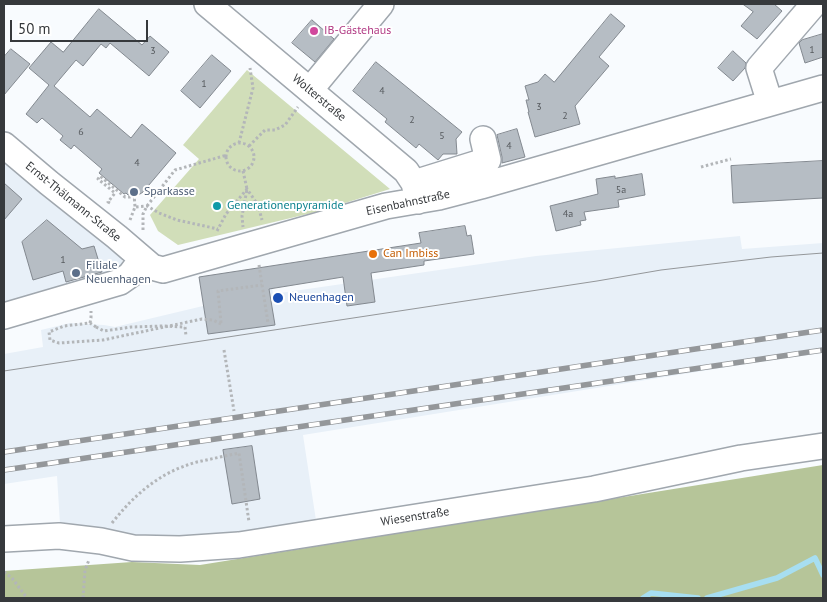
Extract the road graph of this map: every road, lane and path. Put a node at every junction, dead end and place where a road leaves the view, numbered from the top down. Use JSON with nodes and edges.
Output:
{"nodes":[{"id":1,"x":207,"y":4,"type":"edge"},
{"id":2,"x":381,"y":4,"type":"edge"},
{"id":3,"x":814,"y":4,"type":"edge"},
{"id":4,"x":250,"y":65,"type":"dead end"},
{"id":5,"x":822,"y":88,"type":"edge"},
{"id":6,"x":310,"y":90,"type":"junction"},
{"id":7,"x":770,"y":103,"type":"junction"},
{"id":8,"x":239,"y":143,"type":"junction"},
{"id":9,"x":4,"y":145,"type":"edge"},
{"id":10,"x":249,"y":146,"type":"junction"},
{"id":11,"x":226,"y":155,"type":"junction"},
{"id":12,"x":731,"y":159,"type":"dead end"},
{"id":13,"x":701,"y":167,"type":"dead end"},
{"id":14,"x":243,"y":171,"type":"junction"},
{"id":15,"x":247,"y":189,"type":"junction"},
{"id":16,"x":416,"y":192,"type":"junction"},
{"id":17,"x":135,"y":206,"type":"dead end"},
{"id":18,"x":147,"y":206,"type":"junction"},
{"id":19,"x":116,"y":208,"type":"dead end"},
{"id":20,"x":123,"y":214,"type":"dead end"},
{"id":21,"x":130,"y":220,"type":"dead end"},
{"id":22,"x":218,"y":242,"type":"junction"},
{"id":23,"x":144,"y":248,"type":"junction"},
{"id":24,"x":261,"y":248,"type":"junction"},
{"id":25,"x":262,"y":285,"type":"junction"},
{"id":26,"x":4,"y":316,"type":"edge"},
{"id":27,"x":268,"y":323,"type":"dead end"},
{"id":28,"x":186,"y":336,"type":"dead end"},
{"id":29,"x":224,"y":350,"type":"dead end"},
{"id":30,"x":234,"y":411,"type":"dead end"},
{"id":31,"x":823,"y":446,"type":"edge"},
{"id":32,"x":246,"y":502,"type":"dead end"},
{"id":33,"x":106,"y":532,"type":"junction"},
{"id":34,"x":4,"y":539,"type":"edge"},
{"id":35,"x":4,"y":572,"type":"edge"},
{"id":36,"x":27,"y":598,"type":"edge"},
{"id":37,"x":83,"y":598,"type":"edge"}],
"edges":[{"from":1,"to":6,"type":"street","name":"Wolterstraße"},
{"from":2,"to":6,"type":"street"},
{"from":3,"to":7,"type":"street"},
{"from":4,"to":8,"type":"path"},
{"from":5,"to":7,"type":"street","name":"Eisenbahnstraße"},
{"from":6,"to":10,"type":"path"},
{"from":6,"to":16,"type":"street","name":"Wolterstraße"},
{"from":7,"to":16,"type":"street","name":"Eisenbahnstraße"},
{"from":8,"to":10,"type":"path"},
{"from":8,"to":11,"type":"path"},
{"from":9,"to":23,"type":"street","name":"Ernst-Thälmann-Straße"},
{"from":10,"to":14,"type":"path"},
{"from":11,"to":14,"type":"path"},
{"from":11,"to":18,"type":"path"},
{"from":12,"to":13,"type":"path"},
{"from":14,"to":15,"type":"path"},
{"from":15,"to":22,"type":"path"},
{"from":15,"to":24,"type":"path"},
{"from":15,"to":24,"type":"path"},
{"from":16,"to":24,"type":"street","name":"Eisenbahnstraße"},
{"from":17,"to":19,"type":"path"},
{"from":18,"to":22,"type":"path"},
{"from":18,"to":23,"type":"path"},
{"from":20,"to":21,"type":"path"},
{"from":22,"to":23,"type":"street","name":"Eisenbahnstraße"},
{"from":22,"to":24,"type":"street","name":"Eisenbahnstraße"},
{"from":23,"to":26,"type":"street"},
{"from":24,"to":25,"type":"path"},
{"from":25,"to":27,"type":"path"},
{"from":25,"to":28,"type":"path","bridge":true},
{"from":29,"to":30,"type":"path"},
{"from":31,"to":33,"type":"street","name":"Wiesenstraße"},
{"from":32,"to":33,"type":"path"},
{"from":33,"to":34,"type":"street","name":"Wiesenstraße"},
{"from":33,"to":37,"type":"path"},
{"from":35,"to":36,"type":"path"}]}
